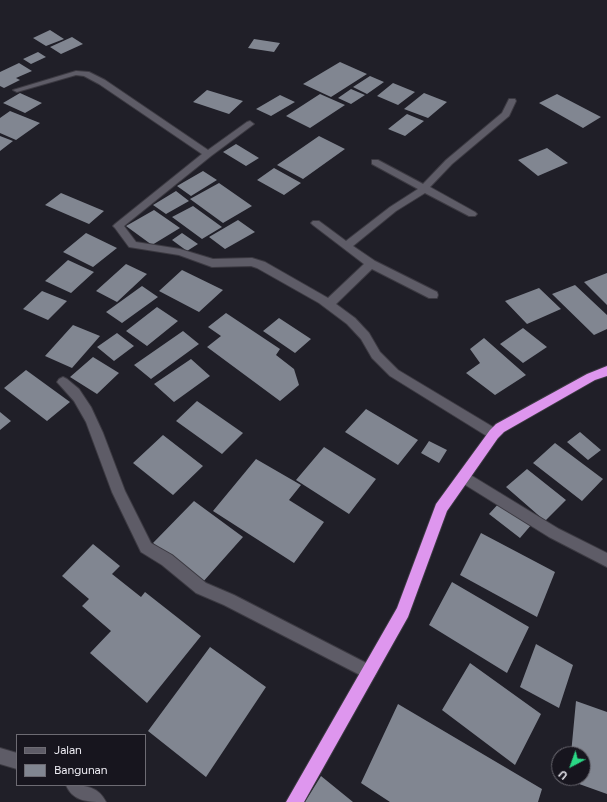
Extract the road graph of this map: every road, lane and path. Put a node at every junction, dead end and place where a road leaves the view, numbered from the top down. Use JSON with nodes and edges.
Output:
{"nodes":[{"id":1,"x":17,"y":90,"type":"dead end"},
{"id":2,"x":512,"y":101,"type":"dead end"},
{"id":3,"x":250,"y":124,"type":"dead end"},
{"id":4,"x":208,"y":154,"type":"junction"},
{"id":5,"x":375,"y":162,"type":"dead end"},
{"id":6,"x":424,"y":188,"type":"junction"},
{"id":7,"x":472,"y":214,"type":"dead end"},
{"id":8,"x":316,"y":224,"type":"dead end"},
{"id":9,"x":346,"y":246,"type":"junction"},
{"id":10,"x":371,"y":264,"type":"junction"},
{"id":11,"x":433,"y":295,"type":"dead end"},
{"id":12,"x":328,"y":305,"type":"junction"},
{"id":13,"x":607,"y":371,"type":"edge"},
{"id":14,"x":63,"y":382,"type":"dead end"},
{"id":15,"x":494,"y":434,"type":"junction"},
{"id":16,"x":464,"y":478,"type":"junction"},
{"id":17,"x":607,"y":560,"type":"edge"},
{"id":18,"x":369,"y":672,"type":"junction"},
{"id":19,"x":0,"y":756,"type":"edge"},
{"id":20,"x":16,"y":761,"type":"edge"},
{"id":21,"x":75,"y":786,"type":"edge"},
{"id":22,"x":97,"y":802,"type":"edge"},
{"id":23,"x":295,"y":802,"type":"edge"}],
"edges":[{"from":1,"to":4,"type":"street"},
{"from":2,"to":6,"type":"street"},
{"from":3,"to":4,"type":"street"},
{"from":4,"to":12,"type":"street"},
{"from":5,"to":6,"type":"street"},
{"from":6,"to":7,"type":"street"},
{"from":6,"to":9,"type":"street"},
{"from":8,"to":9,"type":"street"},
{"from":9,"to":10,"type":"street"},
{"from":10,"to":11,"type":"street"},
{"from":10,"to":12,"type":"street"},
{"from":12,"to":15,"type":"street"},
{"from":13,"to":15,"type":"highway"},
{"from":14,"to":18,"type":"street"},
{"from":15,"to":16,"type":"highway"},
{"from":16,"to":17,"type":"street"},
{"from":16,"to":18,"type":"highway"},
{"from":18,"to":23,"type":"highway"},
{"from":19,"to":20,"type":"street"},
{"from":21,"to":22,"type":"street"}]}
